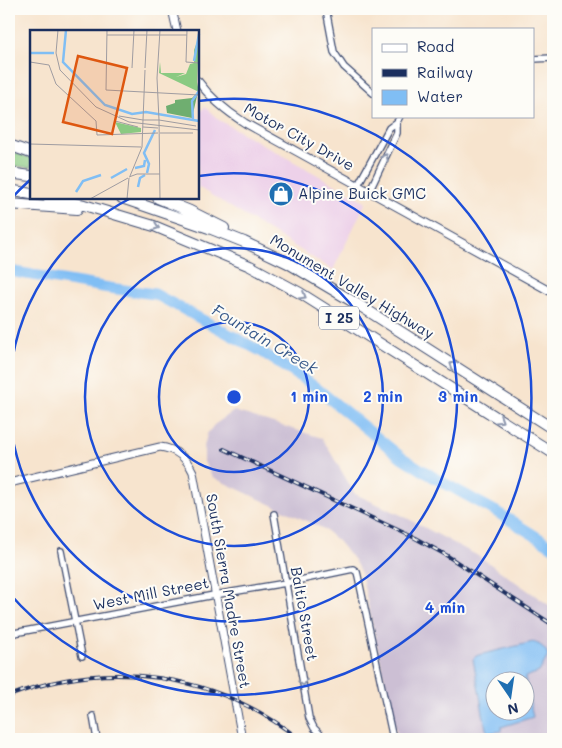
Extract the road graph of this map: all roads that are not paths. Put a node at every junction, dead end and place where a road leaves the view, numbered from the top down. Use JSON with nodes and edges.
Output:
{"nodes":[{"id":1,"x":172,"y":9,"type":"edge"},
{"id":2,"x":326,"y":9,"type":"edge"},
{"id":3,"x":177,"y":30,"type":"edge"},
{"id":4,"x":553,"y":58,"type":"edge"},
{"id":5,"x":534,"y":59,"type":"edge"},
{"id":6,"x":199,"y":82,"type":"edge"},
{"id":7,"x":372,"y":92,"type":"edge"},
{"id":8,"x":399,"y":119,"type":"edge"},
{"id":9,"x":9,"y":145,"type":"edge"},
{"id":10,"x":30,"y":153,"type":"edge"},
{"id":11,"x":9,"y":173,"type":"edge"},
{"id":12,"x":30,"y":176,"type":"edge"},
{"id":13,"x":358,"y":185,"type":"junction"},
{"id":14,"x":9,"y":190,"type":"edge"},
{"id":15,"x":369,"y":192,"type":"junction"},
{"id":16,"x":30,"y":194,"type":"edge"},
{"id":17,"x":52,"y":199,"type":"edge"},
{"id":18,"x":125,"y":199,"type":"edge"},
{"id":19,"x":160,"y":199,"type":"edge"},
{"id":20,"x":9,"y":204,"type":"edge"},
{"id":21,"x":110,"y":212,"type":"junction"},
{"id":22,"x":262,"y":250,"type":"junction"},
{"id":23,"x":553,"y":293,"type":"edge"},
{"id":24,"x":553,"y":429,"type":"edge"},
{"id":25,"x":553,"y":454,"type":"edge"},
{"id":26,"x":9,"y":483,"type":"edge"},
{"id":27,"x":274,"y":514,"type":"dead end"},
{"id":28,"x":61,"y":551,"type":"dead end"},
{"id":29,"x":286,"y":583,"type":"junction"},
{"id":30,"x":214,"y":595,"type":"junction"},
{"id":31,"x":75,"y":622,"type":"junction"},
{"id":32,"x":9,"y":634,"type":"edge"},
{"id":33,"x":82,"y":656,"type":"dead end"},
{"id":34,"x":93,"y":716,"type":"dead end"},
{"id":35,"x":98,"y":739,"type":"edge"},
{"id":36,"x":242,"y":739,"type":"edge"},
{"id":37,"x":325,"y":739,"type":"edge"},
{"id":38,"x":393,"y":739,"type":"edge"}],
"edges":[{"from":1,"to":3,"type":"street"},
{"from":2,"to":7,"type":"street"},
{"from":4,"to":5,"type":"street"},
{"from":6,"to":13,"type":"street","name":"Motor City Drive"},
{"from":8,"to":13,"type":"street"},
{"from":15,"to":8,"type":"street","one_way":true},
{"from":9,"to":10,"type":"highway"},
{"from":11,"to":12,"type":"highway"},
{"from":13,"to":15,"type":"street","name":"Motor City Drive"},
{"from":14,"to":16,"type":"highway"},
{"from":15,"to":23,"type":"street","name":"Motor City Drive"},
{"from":17,"to":21,"type":"highway","number":"I 25"},
{"from":18,"to":22,"type":"highway","name":"Monument Valley Highway","number":"I 25"},
{"from":19,"to":22,"type":"highway"},
{"from":20,"to":21,"type":"highway"},
{"from":21,"to":25,"type":"highway","number":"I 25","one_way":true},
{"from":24,"to":22,"type":"highway","name":"Monument Valley Highway","number":"I 25","one_way":true},
{"from":26,"to":30,"type":"street","name":"South Sierra Madre Street"},
{"from":27,"to":29,"type":"street","name":"Baltic Street"},
{"from":28,"to":31,"type":"street"},
{"from":29,"to":30,"type":"street","name":"West Mill Street"},
{"from":29,"to":37,"type":"street","name":"Baltic Street","one_way":true},
{"from":29,"to":38,"type":"street","name":"West Mill Street"},
{"from":30,"to":31,"type":"street","name":"West Mill Street"},
{"from":30,"to":36,"type":"street","name":"South Sierra Madre Street"},
{"from":31,"to":32,"type":"street","name":"West Mill Street"},
{"from":31,"to":33,"type":"street"},
{"from":34,"to":35,"type":"street"}]}
